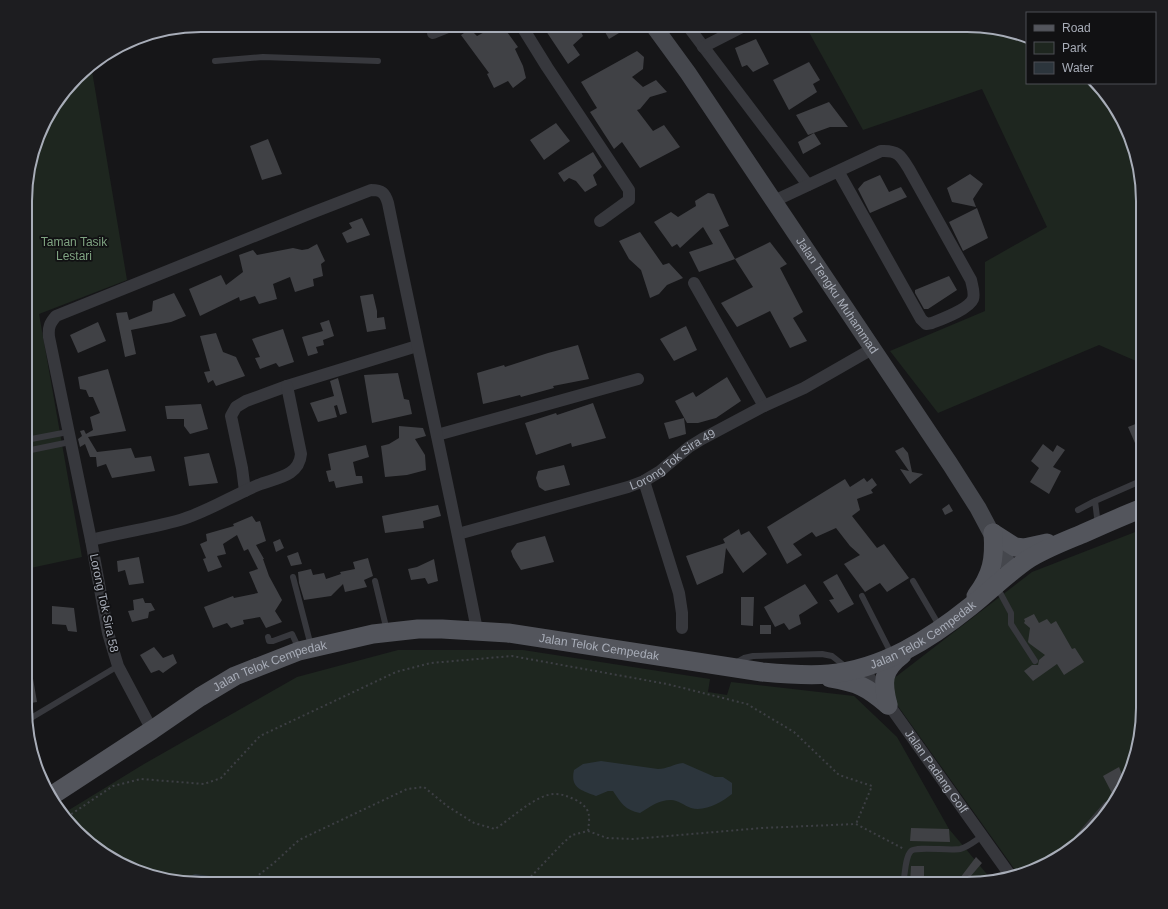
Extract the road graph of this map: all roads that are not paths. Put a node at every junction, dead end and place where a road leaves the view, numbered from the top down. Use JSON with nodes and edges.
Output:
{"nodes":[{"id":1,"x":525,"y":32,"type":"edge"},
{"id":2,"x":658,"y":32,"type":"edge"},
{"id":3,"x":692,"y":32,"type":"edge"},
{"id":4,"x":733,"y":32,"type":"edge"},
{"id":5,"x":704,"y":47,"type":"junction"},
{"id":6,"x":215,"y":61,"type":"dead end"},
{"id":7,"x":378,"y":61,"type":"dead end"},
{"id":8,"x":838,"y":171,"type":"junction"},
{"id":9,"x":808,"y":185,"type":"junction"},
{"id":10,"x":774,"y":201,"type":"junction"},
{"id":11,"x":600,"y":221,"type":"dead end"},
{"id":12,"x":694,"y":283,"type":"dead end"},
{"id":13,"x":417,"y":346,"type":"junction"},
{"id":14,"x":872,"y":348,"type":"junction"},
{"id":15,"x":638,"y":379,"type":"dead end"},
{"id":16,"x":287,"y":386,"type":"junction"},
{"id":17,"x":764,"y":406,"type":"junction"},
{"id":18,"x":437,"y":435,"type":"junction"},
{"id":19,"x":69,"y":437,"type":"junction"},
{"id":20,"x":32,"y":440,"type":"edge"},
{"id":21,"x":32,"y":449,"type":"edge"},
{"id":22,"x":644,"y":481,"type":"junction"},
{"id":23,"x":1136,"y":483,"type":"edge"},
{"id":24,"x":245,"y":491,"type":"junction"},
{"id":25,"x":1095,"y":501,"type":"junction"},
{"id":26,"x":1078,"y":510,"type":"dead end"},
{"id":27,"x":1136,"y":511,"type":"edge"},
{"id":28,"x":1098,"y":527,"type":"junction"},
{"id":29,"x":993,"y":533,"type":"junction"},
{"id":30,"x":458,"y":534,"type":"junction"},
{"id":31,"x":1075,"y":536,"type":"junction"},
{"id":32,"x":91,"y":540,"type":"junction"},
{"id":33,"x":1012,"y":572,"type":"junction"},
{"id":34,"x":293,"y":577,"type":"dead end"},
{"id":35,"x":375,"y":581,"type":"dead end"},
{"id":36,"x":913,"y":581,"type":"dead end"},
{"id":37,"x":996,"y":585,"type":"junction"},
{"id":38,"x":862,"y":596,"type":"dead end"},
{"id":39,"x":957,"y":618,"type":"junction"},
{"id":40,"x":682,"y":628,"type":"dead end"},
{"id":41,"x":940,"y":629,"type":"junction"},
{"id":42,"x":477,"y":630,"type":"junction"},
{"id":43,"x":387,"y":632,"type":"junction"},
{"id":44,"x":268,"y":638,"type":"dead end"},
{"id":45,"x":916,"y":645,"type":"junction"},
{"id":46,"x":305,"y":649,"type":"junction"},
{"id":47,"x":893,"y":656,"type":"junction"},
{"id":48,"x":1035,"y":661,"type":"dead end"},
{"id":49,"x":118,"y":666,"type":"junction"},
{"id":50,"x":728,"y":667,"type":"junction"},
{"id":51,"x":857,"y":669,"type":"junction"},
{"id":52,"x":806,"y":674,"type":"junction"},
{"id":53,"x":888,"y":705,"type":"junction"},
{"id":54,"x":32,"y":717,"type":"edge"},
{"id":55,"x":152,"y":730,"type":"junction"},
{"id":56,"x":56,"y":793,"type":"edge"},
{"id":57,"x":1103,"y":809,"type":"edge"},
{"id":58,"x":1084,"y":830,"type":"edge"},
{"id":59,"x":981,"y":837,"type":"junction"},
{"id":60,"x":1008,"y":872,"type":"edge"},
{"id":61,"x":904,"y":877,"type":"edge"}],
"edges":[{"from":1,"to":11,"type":"street"},
{"from":2,"to":10,"type":"main road","name":"Jalan Tengku Muhammad"},
{"from":3,"to":5,"type":"street"},
{"from":4,"to":5,"type":"street"},
{"from":5,"to":9,"type":"street"},
{"from":6,"to":7,"type":"lane"},
{"from":8,"to":8,"type":"street"},
{"from":8,"to":9,"type":"street"},
{"from":9,"to":10,"type":"street"},
{"from":10,"to":14,"type":"main road","name":"Jalan Tengku Muhammad"},
{"from":12,"to":17,"type":"street"},
{"from":13,"to":16,"type":"street"},
{"from":13,"to":18,"type":"street"},
{"from":13,"to":19,"type":"street","name":"Lorong Tok Sira 58"},
{"from":14,"to":17,"type":"street","name":"Lorong Tok Sira 49"},
{"from":14,"to":29,"type":"main road","name":"Jalan Tengku Muhammad"},
{"from":15,"to":18,"type":"street"},
{"from":16,"to":24,"type":"street"},
{"from":16,"to":24,"type":"street"},
{"from":17,"to":22,"type":"street","name":"Lorong Tok Sira 49"},
{"from":18,"to":30,"type":"street"},
{"from":19,"to":20,"type":"lane"},
{"from":19,"to":21,"type":"lane"},
{"from":19,"to":32,"type":"street","name":"Lorong Tok Sira 58"},
{"from":22,"to":30,"type":"street","name":"Lorong Tok Sira 49"},
{"from":22,"to":40,"type":"street"},
{"from":23,"to":25,"type":"lane"},
{"from":24,"to":32,"type":"street"},
{"from":25,"to":26,"type":"lane"},
{"from":25,"to":28,"type":"lane"},
{"from":27,"to":28,"type":"main road","name":"Jalan Telok Cempedak"},
{"from":28,"to":31,"type":"main road","name":"Jalan Telok Cempedak"},
{"from":29,"to":31,"type":"main road"},
{"from":29,"to":33,"type":"main road","name":"Jalan Tengku Muhammad"},
{"from":29,"to":39,"type":"main road"},
{"from":30,"to":42,"type":"street"},
{"from":31,"to":33,"type":"main road","name":"Jalan Telok Cempedak"},
{"from":32,"to":49,"type":"street","name":"Lorong Tok Sira 58"},
{"from":33,"to":37,"type":"main road","name":"Jalan Telok Cempedak"},
{"from":34,"to":46,"type":"lane"},
{"from":35,"to":43,"type":"lane"},
{"from":36,"to":41,"type":"lane"},
{"from":37,"to":39,"type":"main road","name":"Jalan Telok Cempedak"},
{"from":37,"to":48,"type":"lane"},
{"from":38,"to":47,"type":"lane"},
{"from":39,"to":41,"type":"main road","name":"Jalan Telok Cempedak"},
{"from":41,"to":45,"type":"main road","name":"Jalan Telok Cempedak"},
{"from":42,"to":43,"type":"main road","name":"Jalan Telok Cempedak"},
{"from":42,"to":50,"type":"main road","name":"Jalan Telok Cempedak"},
{"from":43,"to":46,"type":"main road","name":"Jalan Telok Cempedak"},
{"from":44,"to":46,"type":"lane"},
{"from":45,"to":47,"type":"main road","name":"Jalan Telok Cempedak"},
{"from":45,"to":53,"type":"main road"},
{"from":46,"to":55,"type":"main road","name":"Jalan Telok Cempedak"},
{"from":47,"to":51,"type":"main road","name":"Jalan Telok Cempedak"},
{"from":49,"to":54,"type":"lane"},
{"from":49,"to":55,"type":"street","name":"Lorong Tok Sira 58"},
{"from":50,"to":51,"type":"lane"},
{"from":50,"to":52,"type":"main road","name":"Jalan Telok Cempedak"},
{"from":51,"to":52,"type":"main road","name":"Jalan Telok Cempedak"},
{"from":51,"to":53,"type":"street","name":"Jalan Padang Golf"},
{"from":52,"to":53,"type":"main road"},
{"from":53,"to":59,"type":"street","name":"Jalan Padang Golf"},
{"from":55,"to":56,"type":"main road","name":"Jalan Telok Cempedak"},
{"from":57,"to":58,"type":"lane"},
{"from":59,"to":60,"type":"street","name":"Jalan Padang Golf"},
{"from":59,"to":61,"type":"lane"}]}
